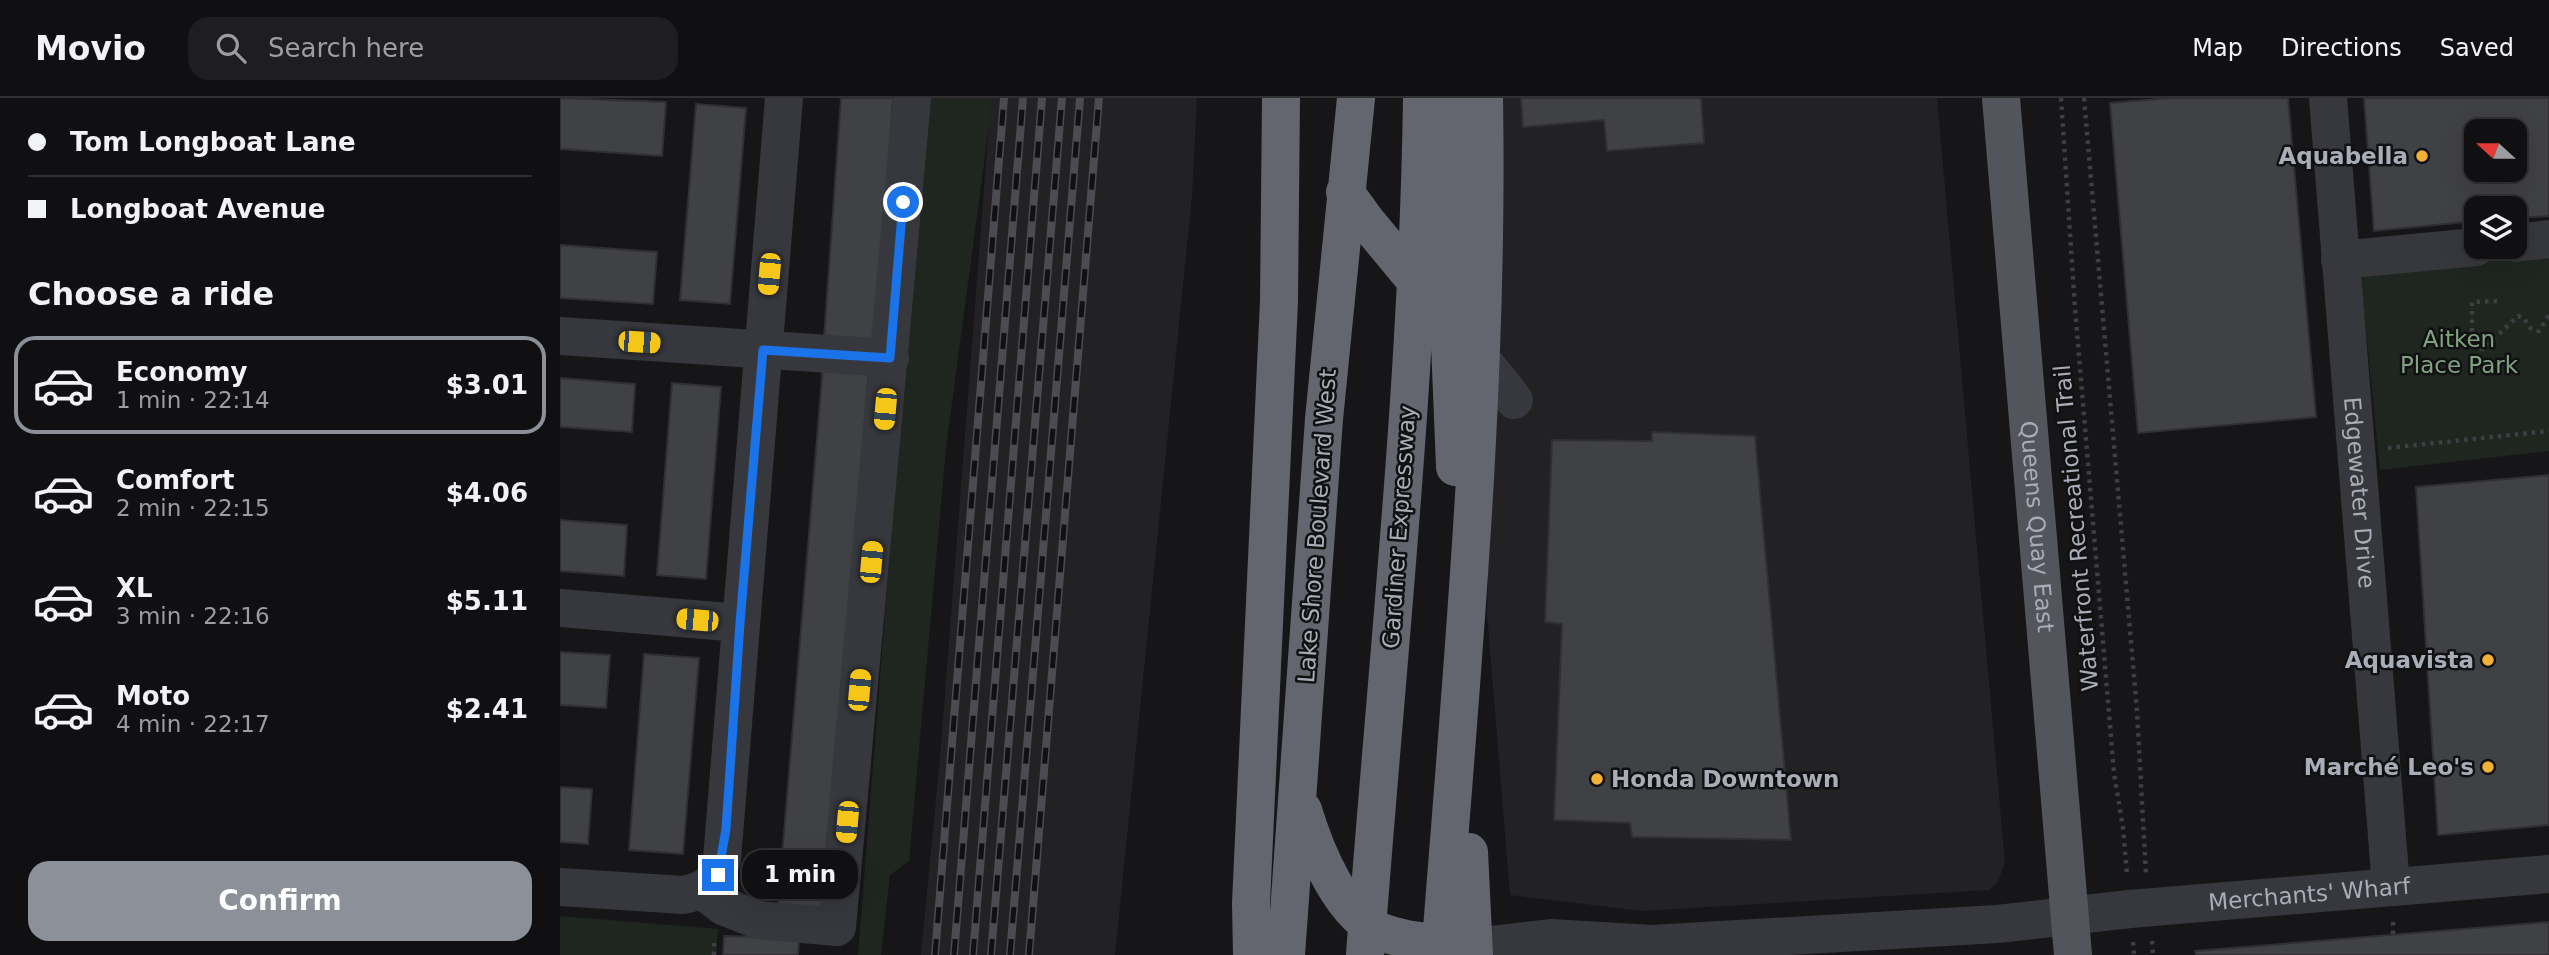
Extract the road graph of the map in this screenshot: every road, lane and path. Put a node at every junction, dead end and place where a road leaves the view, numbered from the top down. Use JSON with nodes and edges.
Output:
{"nodes":[{"id":1,"x":784,"y":98,"type":"edge"},
{"id":2,"x":912,"y":98,"type":"edge"},
{"id":3,"x":1281,"y":98,"type":"edge"},
{"id":4,"x":1354,"y":98,"type":"edge"},
{"id":5,"x":1422,"y":98,"type":"edge"},
{"id":6,"x":1451,"y":98,"type":"edge"},
{"id":7,"x":1484,"y":98,"type":"edge"},
{"id":8,"x":2001,"y":98,"type":"edge"},
{"id":9,"x":2061,"y":98,"type":"edge"},
{"id":10,"x":2084,"y":98,"type":"edge"},
{"id":11,"x":2328,"y":98,"type":"edge"},
{"id":12,"x":1345,"y":192,"type":"junction"},
{"id":13,"x":2549,"y":239,"type":"edge"},
{"id":14,"x":2527,"y":242,"type":"edge"},
{"id":15,"x":2464,"y":248,"type":"edge"},
{"id":16,"x":2340,"y":260,"type":"junction"},
{"id":17,"x":2497,"y":300,"type":"dead end"},
{"id":18,"x":2549,"y":315,"type":"edge"},
{"id":19,"x":1449,"y":319,"type":"junction"},
{"id":20,"x":560,"y":336,"type":"edge"},
{"id":21,"x":763,"y":350,"type":"junction"},
{"id":22,"x":890,"y":358,"type":"junction"},
{"id":23,"x":1514,"y":400,"type":"dead end"},
{"id":24,"x":2549,"y":431,"type":"edge"},
{"id":25,"x":2356,"y":451,"type":"junction"},
{"id":26,"x":560,"y":608,"type":"edge"},
{"id":27,"x":740,"y":623,"type":"junction"},
{"id":28,"x":1297,"y":794,"type":"junction"},
{"id":29,"x":2549,"y":874,"type":"edge"},
{"id":30,"x":2391,"y":886,"type":"junction"},
{"id":31,"x":560,"y":887,"type":"edge"},
{"id":32,"x":702,"y":890,"type":"junction"},
{"id":33,"x":2138,"y":894,"type":"junction"},
{"id":34,"x":2070,"y":916,"type":"junction"},
{"id":35,"x":1463,"y":952,"type":"edge"},
{"id":36,"x":1252,"y":955,"type":"edge"},
{"id":37,"x":1286,"y":955,"type":"edge"},
{"id":38,"x":1306,"y":955,"type":"edge"},
{"id":39,"x":1365,"y":955,"type":"edge"},
{"id":40,"x":2073,"y":955,"type":"edge"},
{"id":41,"x":2134,"y":955,"type":"edge"}],
"edges":[{"from":1,"to":21,"type":"street"},
{"from":2,"to":22,"type":"street"},
{"from":3,"to":36,"type":"highway"},
{"from":4,"to":12,"type":"highway","name":"Lake Shore Boulevard West"},
{"from":4,"to":38,"type":"highway"},
{"from":5,"to":39,"type":"highway","name":"Gardiner Expressway"},
{"from":6,"to":19,"type":"highway"},
{"from":7,"to":35,"type":"highway"},
{"from":8,"to":34,"type":"main road","name":"Queens Quay East"},
{"from":9,"to":33,"type":"path","name":"Waterfront Recreational Trail"},
{"from":10,"to":33,"type":"path"},
{"from":11,"to":16,"type":"street","name":"Edgewater Drive"},
{"from":12,"to":19,"type":"highway"},
{"from":12,"to":28,"type":"highway","name":"Lake Shore Boulevard West"},
{"from":13,"to":14,"type":"street"},
{"from":15,"to":16,"type":"street"},
{"from":16,"to":25,"type":"street","name":"Edgewater Drive"},
{"from":17,"to":18,"type":"path"},
{"from":19,"to":23,"type":"street"},
{"from":19,"to":35,"type":"highway"},
{"from":20,"to":21,"type":"street"},
{"from":21,"to":22,"type":"street"},
{"from":21,"to":27,"type":"street"},
{"from":22,"to":32,"type":"street"},
{"from":24,"to":25,"type":"path"},
{"from":25,"to":30,"type":"street","name":"Edgewater Drive"},
{"from":26,"to":27,"type":"street"},
{"from":27,"to":32,"type":"street"},
{"from":28,"to":35,"type":"highway"},
{"from":28,"to":37,"type":"highway","name":"Lake Shore Boulevard West"},
{"from":29,"to":30,"type":"street","name":"Merchants' Wharf"},
{"from":30,"to":33,"type":"street","name":"Merchants' Wharf"},
{"from":31,"to":32,"type":"street"},
{"from":33,"to":34,"type":"street","name":"Merchants' Wharf"},
{"from":33,"to":41,"type":"path","name":"Waterfront Recreational Trail"},
{"from":34,"to":35,"type":"street","name":"Merchants' Wharf"},
{"from":34,"to":40,"type":"main road","name":"Queens Quay East"}]}
